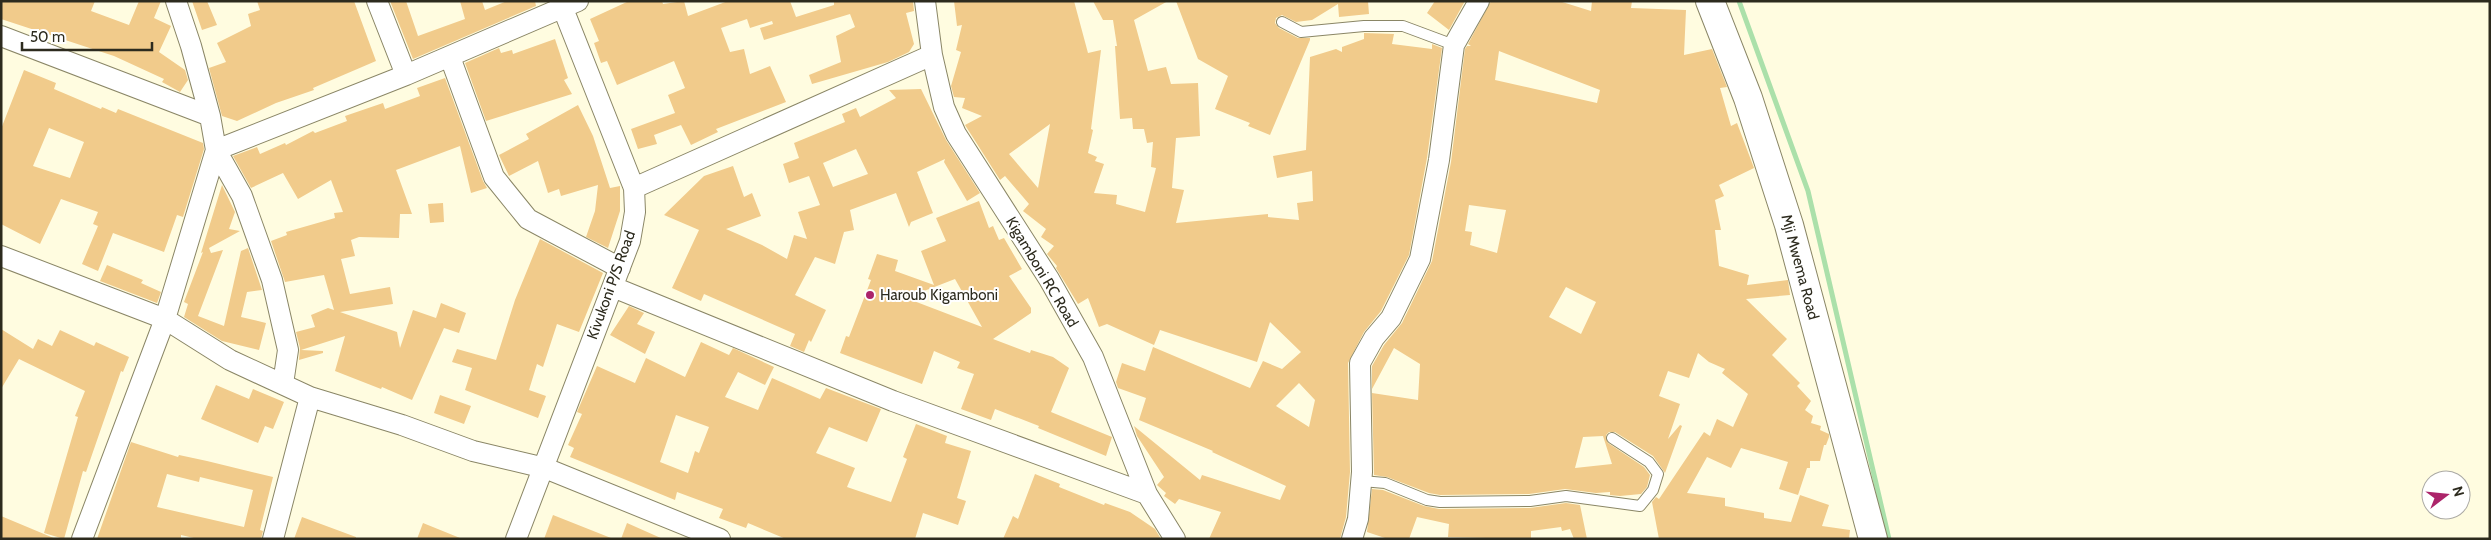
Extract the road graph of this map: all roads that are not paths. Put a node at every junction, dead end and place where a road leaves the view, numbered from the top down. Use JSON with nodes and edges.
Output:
{"nodes":[{"id":1,"x":176,"y":1,"type":"edge"},
{"id":2,"x":378,"y":1,"type":"edge"},
{"id":3,"x":924,"y":1,"type":"edge"},
{"id":4,"x":1479,"y":1,"type":"edge"},
{"id":5,"x":1710,"y":1,"type":"edge"},
{"id":6,"x":567,"y":4,"type":"edge"},
{"id":7,"x":1282,"y":22,"type":"dead end"},
{"id":8,"x":1,"y":36,"type":"edge"},
{"id":9,"x":1454,"y":45,"type":"junction"},
{"id":10,"x":932,"y":55,"type":"junction"},
{"id":11,"x":450,"y":56,"type":"junction"},
{"id":12,"x":406,"y":75,"type":"junction"},
{"id":13,"x":210,"y":116,"type":"junction"},
{"id":14,"x":216,"y":150,"type":"junction"},
{"id":15,"x":634,"y":188,"type":"junction"},
{"id":16,"x":1,"y":256,"type":"edge"},
{"id":17,"x":617,"y":278,"type":"junction"},
{"id":18,"x":165,"y":320,"type":"junction"},
{"id":19,"x":283,"y":384,"type":"junction"},
{"id":20,"x":310,"y":397,"type":"junction"},
{"id":21,"x":1612,"y":438,"type":"dead end"},
{"id":22,"x":544,"y":468,"type":"junction"},
{"id":23,"x":1362,"y":480,"type":"junction"},
{"id":24,"x":1147,"y":494,"type":"junction"},
{"id":25,"x":82,"y":539,"type":"edge"},
{"id":26,"x":272,"y":539,"type":"edge"},
{"id":27,"x":516,"y":539,"type":"edge"},
{"id":28,"x":720,"y":539,"type":"edge"},
{"id":29,"x":1175,"y":539,"type":"edge"},
{"id":30,"x":1352,"y":539,"type":"edge"},
{"id":31,"x":1873,"y":539,"type":"edge"}],
"edges":[{"from":1,"to":13,"type":"street"},
{"from":2,"to":12,"type":"street"},
{"from":3,"to":10,"type":"street","name":"Kigamboni RC Road"},
{"from":4,"to":9,"type":"street"},
{"from":5,"to":31,"type":"main road","name":"Mji Mwema Road"},
{"from":6,"to":11,"type":"street"},
{"from":6,"to":15,"type":"street","name":"Kivukoni P/S Road"},
{"from":7,"to":9,"type":"lane"},
{"from":8,"to":13,"type":"street"},
{"from":9,"to":23,"type":"street"},
{"from":10,"to":15,"type":"street"},
{"from":10,"to":24,"type":"street","name":"Kigamboni RC Road"},
{"from":11,"to":12,"type":"street"},
{"from":11,"to":17,"type":"street"},
{"from":12,"to":14,"type":"street"},
{"from":13,"to":14,"type":"street"},
{"from":14,"to":18,"type":"street"},
{"from":14,"to":19,"type":"street"},
{"from":15,"to":17,"type":"street","name":"Kivukoni P/S Road"},
{"from":16,"to":18,"type":"street"},
{"from":17,"to":22,"type":"street","name":"Kivukoni P/S Road"},
{"from":17,"to":24,"type":"street"},
{"from":18,"to":19,"type":"street"},
{"from":18,"to":25,"type":"street"},
{"from":19,"to":20,"type":"street"},
{"from":20,"to":22,"type":"street"},
{"from":20,"to":26,"type":"street"},
{"from":21,"to":23,"type":"lane"},
{"from":22,"to":27,"type":"street","name":"Kivukoni P/S Road"},
{"from":22,"to":28,"type":"street"},
{"from":23,"to":30,"type":"street"},
{"from":24,"to":29,"type":"street","name":"Kigamboni RC Road"}]}
